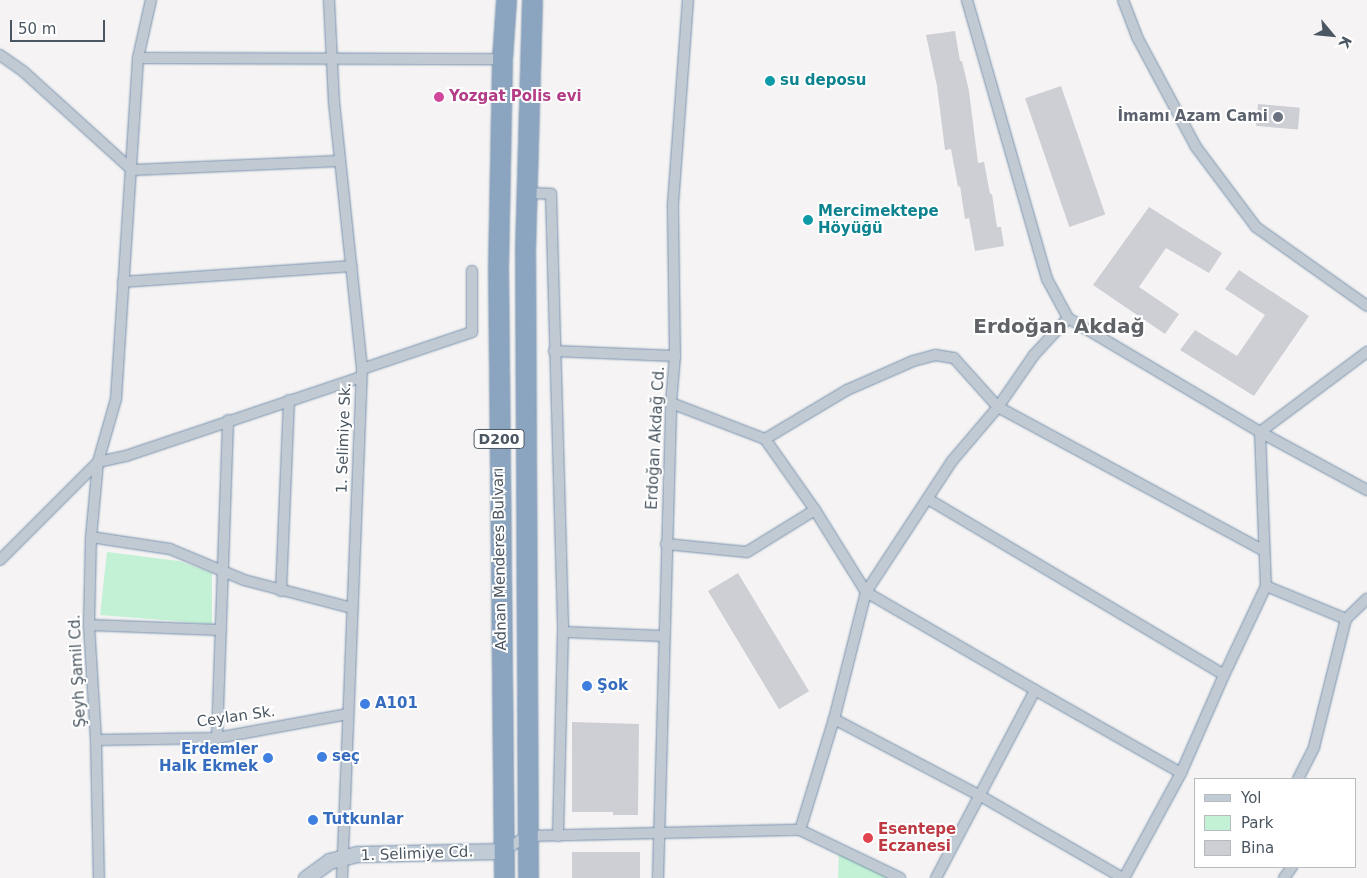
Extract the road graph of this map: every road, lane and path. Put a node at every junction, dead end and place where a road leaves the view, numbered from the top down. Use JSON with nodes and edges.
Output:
{"nodes":[{"id":1,"x":151,"y":0,"type":"edge"},
{"id":2,"x":329,"y":0,"type":"edge"},
{"id":3,"x":506,"y":0,"type":"edge"},
{"id":4,"x":532,"y":0,"type":"edge"},
{"id":5,"x":688,"y":0,"type":"edge"},
{"id":6,"x":967,"y":0,"type":"edge"},
{"id":7,"x":1123,"y":0,"type":"edge"},
{"id":8,"x":0,"y":55,"type":"edge"},
{"id":9,"x":332,"y":57,"type":"junction"},
{"id":10,"x":138,"y":58,"type":"junction"},
{"id":11,"x":502,"y":59,"type":"junction"},
{"id":12,"x":340,"y":161,"type":"junction"},
{"id":13,"x":132,"y":170,"type":"junction"},
{"id":14,"x":526,"y":193,"type":"junction"},
{"id":15,"x":351,"y":266,"type":"junction"},
{"id":16,"x":472,"y":270,"type":"dead end"},
{"id":17,"x":123,"y":282,"type":"junction"},
{"id":18,"x":1367,"y":306,"type":"edge"},
{"id":19,"x":1068,"y":318,"type":"junction"},
{"id":20,"x":554,"y":351,"type":"junction"},
{"id":21,"x":1367,"y":352,"type":"edge"},
{"id":22,"x":676,"y":356,"type":"junction"},
{"id":23,"x":362,"y":373,"type":"junction"},
{"id":24,"x":289,"y":400,"type":"junction"},
{"id":25,"x":671,"y":403,"type":"junction"},
{"id":26,"x":998,"y":406,"type":"junction"},
{"id":27,"x":228,"y":420,"type":"junction"},
{"id":28,"x":1260,"y":432,"type":"junction"},
{"id":29,"x":765,"y":439,"type":"junction"},
{"id":30,"x":98,"y":462,"type":"junction"},
{"id":31,"x":1367,"y":490,"type":"edge"},
{"id":32,"x":928,"y":499,"type":"junction"},
{"id":33,"x":815,"y":510,"type":"junction"},
{"id":34,"x":91,"y":538,"type":"junction"},
{"id":35,"x":666,"y":544,"type":"junction"},
{"id":36,"x":1264,"y":551,"type":"junction"},
{"id":37,"x":0,"y":560,"type":"edge"},
{"id":38,"x":223,"y":572,"type":"junction"},
{"id":39,"x":1266,"y":586,"type":"junction"},
{"id":40,"x":281,"y":591,"type":"junction"},
{"id":41,"x":866,"y":592,"type":"junction"},
{"id":42,"x":1367,"y":599,"type":"edge"},
{"id":43,"x":352,"y":608,"type":"junction"},
{"id":44,"x":1346,"y":619,"type":"junction"},
{"id":45,"x":88,"y":625,"type":"junction"},
{"id":46,"x":221,"y":630,"type":"junction"},
{"id":47,"x":563,"y":632,"type":"junction"},
{"id":48,"x":664,"y":636,"type":"junction"},
{"id":49,"x":1224,"y":675,"type":"junction"},
{"id":50,"x":1035,"y":690,"type":"junction"},
{"id":51,"x":348,"y":714,"type":"junction"},
{"id":52,"x":834,"y":719,"type":"junction"},
{"id":53,"x":218,"y":738,"type":"junction"},
{"id":54,"x":96,"y":740,"type":"junction"},
{"id":55,"x":1181,"y":773,"type":"junction"},
{"id":56,"x":1298,"y":778,"type":"edge"},
{"id":57,"x":979,"y":795,"type":"junction"},
{"id":58,"x":800,"y":830,"type":"junction"},
{"id":59,"x":658,"y":834,"type":"junction"},
{"id":60,"x":527,"y":836,"type":"junction"},
{"id":61,"x":558,"y":836,"type":"junction"},
{"id":62,"x":503,"y":851,"type":"junction"},
{"id":63,"x":342,"y":858,"type":"junction"},
{"id":64,"x":98,"y":878,"type":"edge"},
{"id":65,"x":306,"y":878,"type":"edge"},
{"id":66,"x":342,"y":878,"type":"edge"},
{"id":67,"x":504,"y":878,"type":"edge"},
{"id":68,"x":528,"y":878,"type":"edge"},
{"id":69,"x":658,"y":878,"type":"edge"},
{"id":70,"x":900,"y":878,"type":"edge"},
{"id":71,"x":936,"y":878,"type":"edge"},
{"id":72,"x":1123,"y":878,"type":"edge"}],
"edges":[{"from":1,"to":10,"type":"street","name":"Şeyh Şamil Cd."},
{"from":2,"to":9,"type":"street","name":"1. Selimiye Sk."},
{"from":3,"to":11,"type":"highway","name":"Adnan Menderes Bulvarı","number":"D200"},
{"from":4,"to":14,"type":"highway","name":"Adnan Menderes Bulvarı","number":"D200"},
{"from":5,"to":22,"type":"street","name":"Erdoğan Akdağ Cd."},
{"from":6,"to":19,"type":"street"},
{"from":7,"to":18,"type":"street"},
{"from":8,"to":13,"type":"street"},
{"from":9,"to":10,"type":"street"},
{"from":9,"to":11,"type":"street"},
{"from":9,"to":12,"type":"street","name":"1. Selimiye Sk."},
{"from":10,"to":13,"type":"street","name":"Şeyh Şamil Cd."},
{"from":11,"to":62,"type":"highway","name":"Adnan Menderes Bulvarı","number":"D200"},
{"from":12,"to":13,"type":"street"},
{"from":12,"to":15,"type":"street","name":"1. Selimiye Sk."},
{"from":13,"to":17,"type":"street","name":"Şeyh Şamil Cd."},
{"from":14,"to":20,"type":"street"},
{"from":14,"to":60,"type":"highway","name":"Adnan Menderes Bulvarı","number":"D200"},
{"from":15,"to":17,"type":"street"},
{"from":15,"to":23,"type":"street","name":"1. Selimiye Sk."},
{"from":16,"to":23,"type":"street"},
{"from":17,"to":30,"type":"street","name":"Şeyh Şamil Cd."},
{"from":19,"to":26,"type":"street"},
{"from":19,"to":28,"type":"street"},
{"from":20,"to":22,"type":"street"},
{"from":20,"to":47,"type":"street"},
{"from":21,"to":28,"type":"street"},
{"from":22,"to":25,"type":"street","name":"Erdoğan Akdağ Cd."},
{"from":23,"to":24,"type":"street"},
{"from":23,"to":43,"type":"street","name":"1. Selimiye Sk."},
{"from":24,"to":27,"type":"street"},
{"from":24,"to":40,"type":"street"},
{"from":25,"to":29,"type":"street"},
{"from":25,"to":35,"type":"street","name":"Erdoğan Akdağ Cd."},
{"from":26,"to":29,"type":"street"},
{"from":26,"to":32,"type":"street"},
{"from":26,"to":36,"type":"street"},
{"from":27,"to":30,"type":"street"},
{"from":27,"to":38,"type":"street"},
{"from":28,"to":31,"type":"street"},
{"from":28,"to":36,"type":"street"},
{"from":29,"to":33,"type":"street"},
{"from":30,"to":34,"type":"street","name":"Şeyh Şamil Cd."},
{"from":30,"to":37,"type":"street"},
{"from":32,"to":41,"type":"street"},
{"from":32,"to":49,"type":"street"},
{"from":33,"to":35,"type":"street"},
{"from":33,"to":41,"type":"street"},
{"from":34,"to":38,"type":"street"},
{"from":34,"to":45,"type":"street","name":"Şeyh Şamil Cd."},
{"from":35,"to":48,"type":"street","name":"Erdoğan Akdağ Cd."},
{"from":36,"to":39,"type":"street"},
{"from":38,"to":40,"type":"street"},
{"from":38,"to":46,"type":"street"},
{"from":39,"to":44,"type":"street"},
{"from":39,"to":49,"type":"street"},
{"from":40,"to":43,"type":"street"},
{"from":41,"to":50,"type":"street"},
{"from":41,"to":52,"type":"street"},
{"from":42,"to":44,"type":"street"},
{"from":43,"to":51,"type":"street","name":"1. Selimiye Sk."},
{"from":44,"to":56,"type":"street"},
{"from":45,"to":46,"type":"street"},
{"from":45,"to":54,"type":"street","name":"Şeyh Şamil Cd."},
{"from":46,"to":53,"type":"street"},
{"from":47,"to":48,"type":"street"},
{"from":47,"to":61,"type":"street"},
{"from":48,"to":59,"type":"street","name":"Erdoğan Akdağ Cd."},
{"from":49,"to":55,"type":"street"},
{"from":50,"to":55,"type":"street"},
{"from":50,"to":57,"type":"street"},
{"from":51,"to":53,"type":"street","name":"Ceylan Sk."},
{"from":51,"to":63,"type":"street","name":"1. Selimiye Sk."},
{"from":52,"to":57,"type":"street"},
{"from":52,"to":58,"type":"street"},
{"from":53,"to":54,"type":"street","name":"Ceylan Sk."},
{"from":54,"to":64,"type":"street","name":"Şeyh Şamil Cd."},
{"from":55,"to":72,"type":"street"},
{"from":57,"to":71,"type":"street"},
{"from":57,"to":72,"type":"street"},
{"from":58,"to":59,"type":"street"},
{"from":58,"to":70,"type":"street"},
{"from":59,"to":61,"type":"street"},
{"from":59,"to":69,"type":"street","name":"Erdoğan Akdağ Cd."},
{"from":60,"to":61,"type":"street"},
{"from":60,"to":62,"type":"street"},
{"from":60,"to":68,"type":"highway","name":"Adnan Menderes Bulvarı","number":"D200"},
{"from":62,"to":63,"type":"street","name":"1. Selimiye Cd."},
{"from":62,"to":67,"type":"highway","name":"Adnan Menderes Bulvarı","number":"D200"},
{"from":63,"to":65,"type":"street","name":"1. Selimiye Cd."},
{"from":63,"to":66,"type":"street","name":"1. Selimiye Sk."}]}
